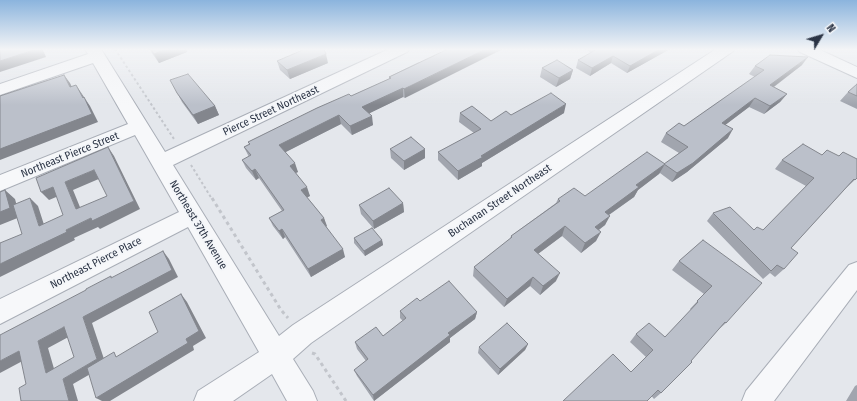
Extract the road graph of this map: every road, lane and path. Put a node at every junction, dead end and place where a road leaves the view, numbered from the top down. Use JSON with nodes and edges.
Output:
{"nodes":[{"id":1,"x":58,"y":68,"type":"edge"},
{"id":2,"x":103,"y":68,"type":"edge"},
{"id":3,"x":116,"y":68,"type":"edge"},
{"id":4,"x":362,"y":68,"type":"edge"},
{"id":5,"x":699,"y":68,"type":"edge"},
{"id":6,"x":846,"y":68,"type":"edge"},
{"id":7,"x":857,"y":73,"type":"edge"},
{"id":8,"x":0,"y":90,"type":"edge"},
{"id":9,"x":140,"y":126,"type":"junction"},
{"id":10,"x":175,"y":140,"type":"dead end"},
{"id":11,"x":161,"y":162,"type":"junction"},
{"id":12,"x":189,"y":162,"type":"dead end"},
{"id":13,"x":0,"y":183,"type":"edge"},
{"id":14,"x":192,"y":215,"type":"junction"},
{"id":15,"x":857,"y":272,"type":"edge"},
{"id":16,"x":281,"y":310,"type":"dead end"},
{"id":17,"x":0,"y":312,"type":"edge"},
{"id":18,"x":310,"y":352,"type":"dead end"},
{"id":19,"x":276,"y":356,"type":"junction"},
{"id":20,"x":208,"y":401,"type":"edge"},
{"id":21,"x":303,"y":401,"type":"edge"},
{"id":22,"x":346,"y":401,"type":"edge"},
{"id":23,"x":756,"y":401,"type":"edge"}],
"edges":[{"from":1,"to":8,"type":"street"},
{"from":2,"to":9,"type":"street","name":"Northeast 37th Avenue"},
{"from":3,"to":10,"type":"path"},
{"from":4,"to":11,"type":"street","name":"Pierce Street Northeast"},
{"from":5,"to":19,"type":"street","name":"Buchanan Street Northeast"},
{"from":6,"to":7,"type":"street"},
{"from":9,"to":11,"type":"street","name":"Northeast 37th Avenue"},
{"from":9,"to":13,"type":"street","name":"Northeast Pierce Street"},
{"from":11,"to":14,"type":"street","name":"Northeast 37th Avenue"},
{"from":12,"to":16,"type":"path"},
{"from":14,"to":17,"type":"street","name":"Northeast Pierce Place"},
{"from":14,"to":19,"type":"street","name":"Northeast 37th Avenue"},
{"from":15,"to":23,"type":"street"},
{"from":18,"to":22,"type":"path"},
{"from":19,"to":20,"type":"street","name":"Buchanan Street Northeast"},
{"from":19,"to":21,"type":"street","name":"Northeast 37th Avenue"}]}
